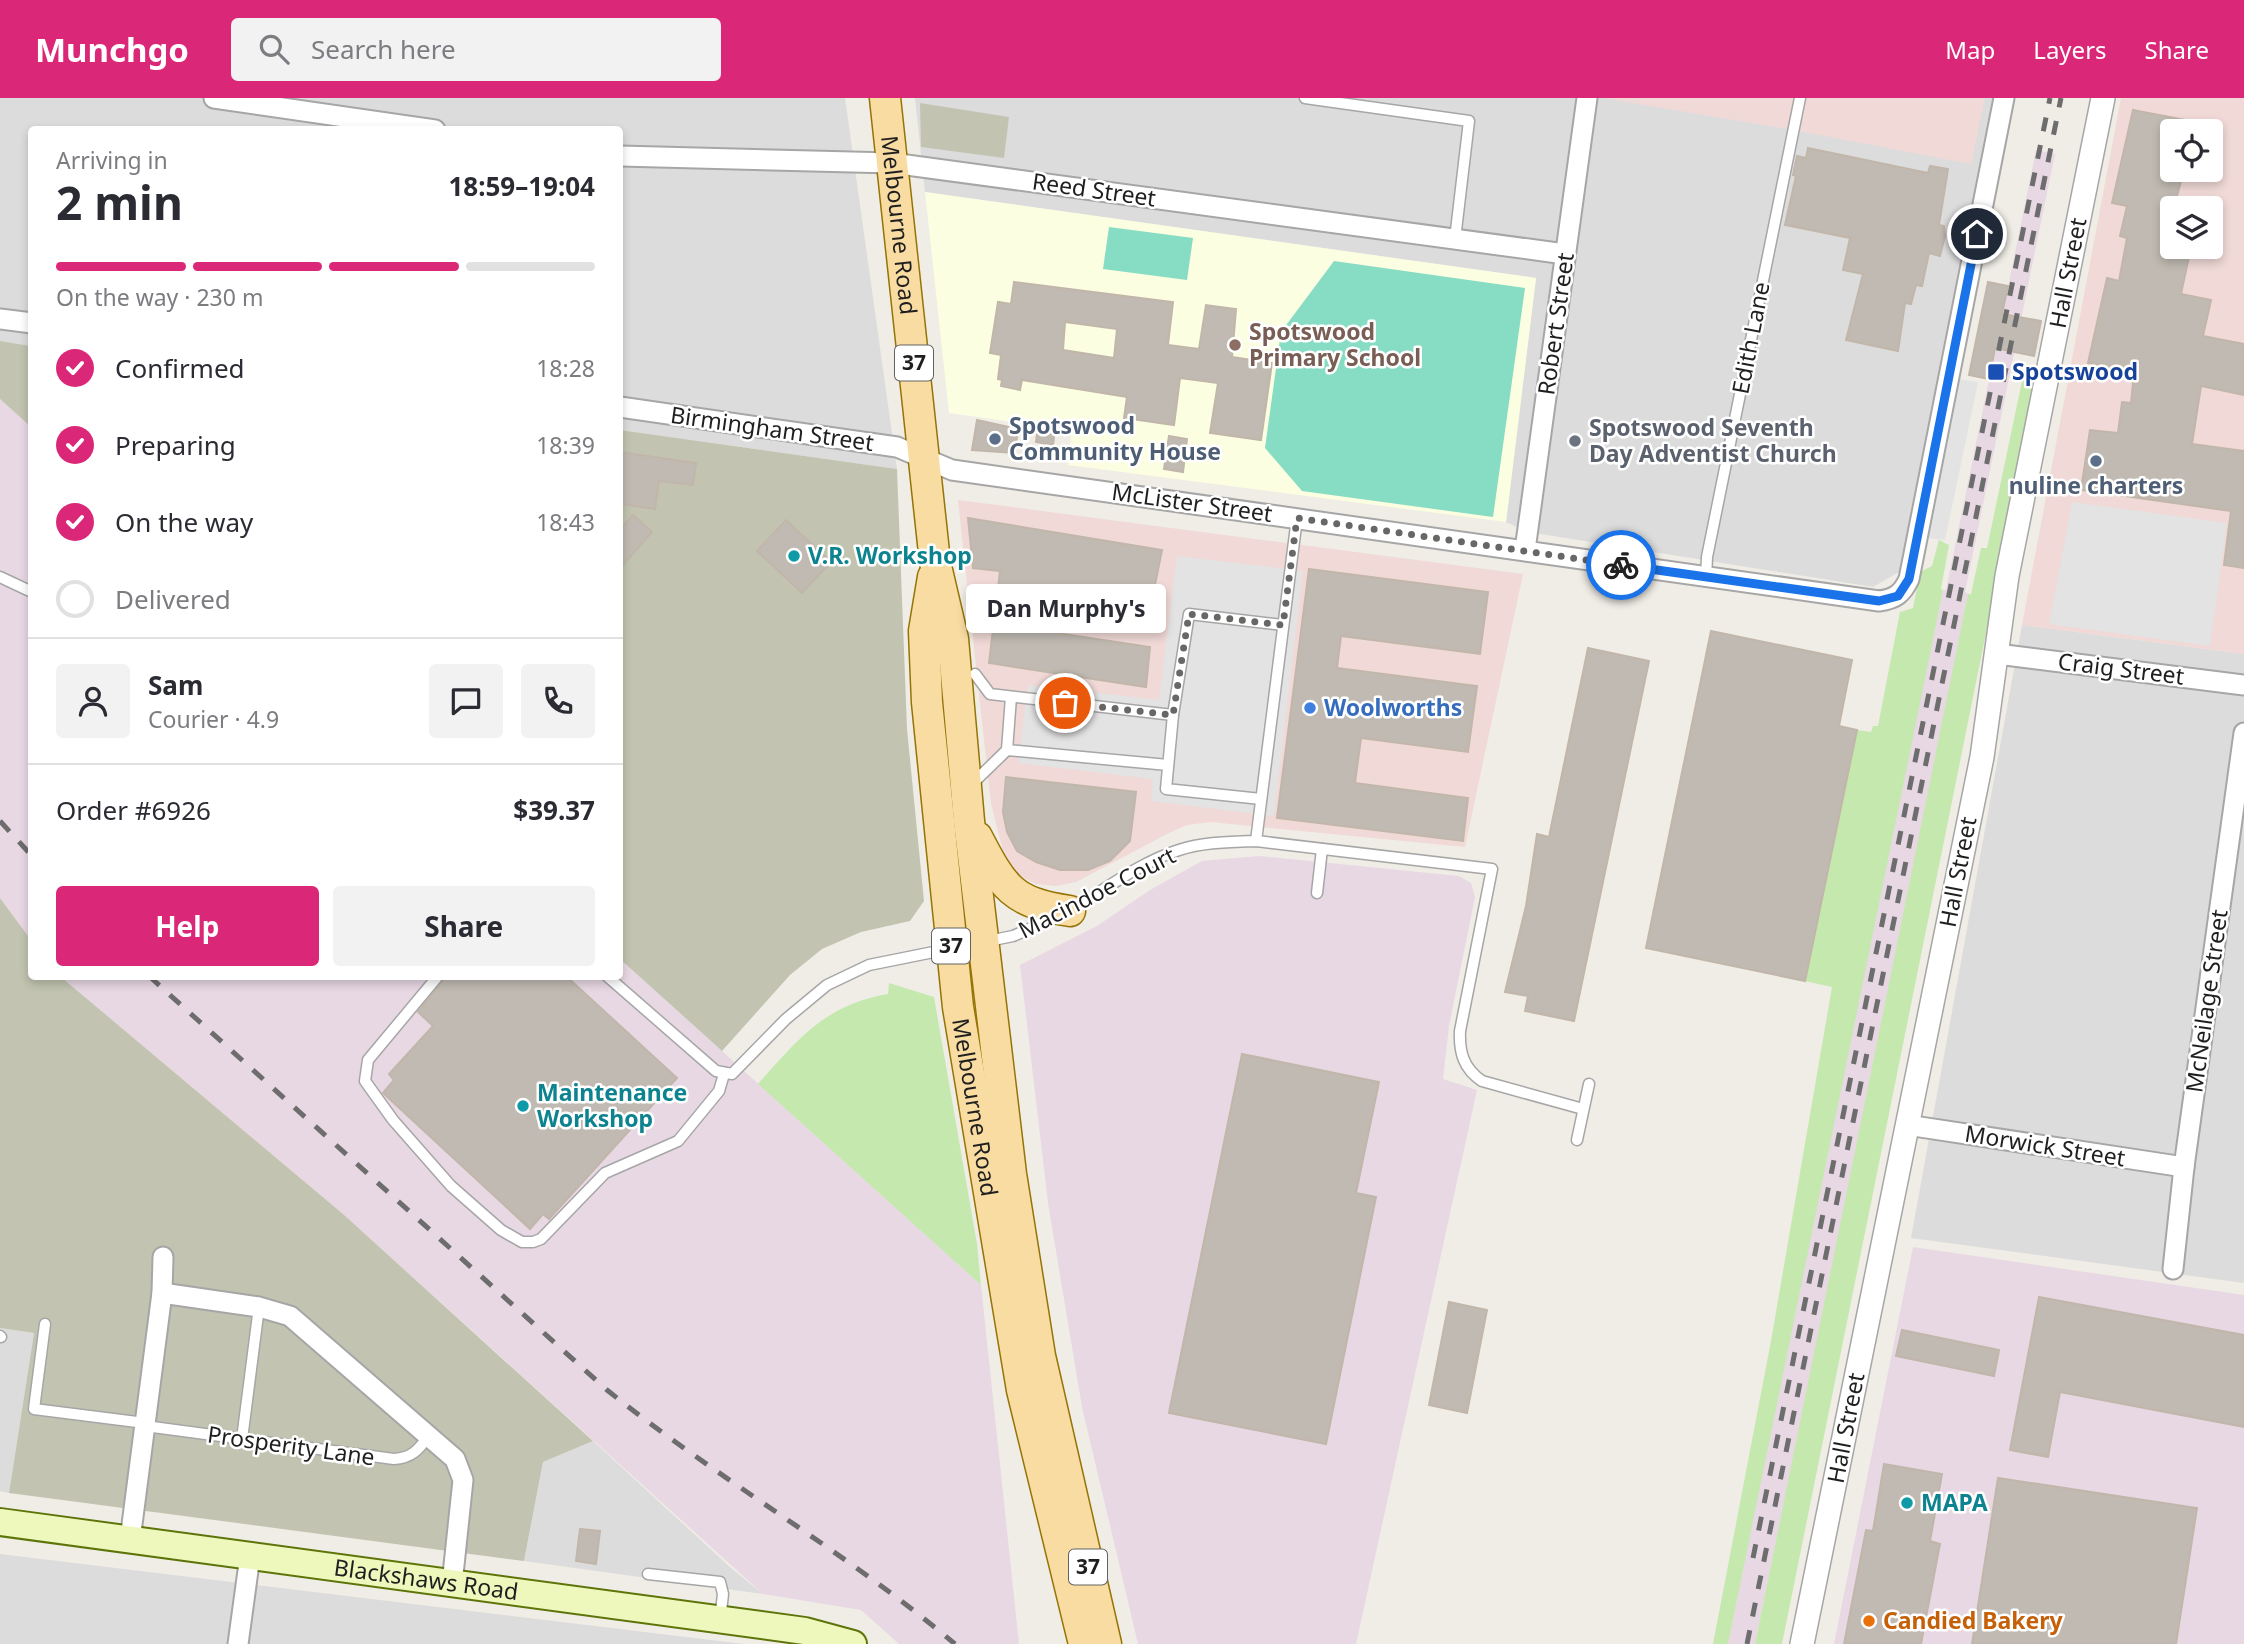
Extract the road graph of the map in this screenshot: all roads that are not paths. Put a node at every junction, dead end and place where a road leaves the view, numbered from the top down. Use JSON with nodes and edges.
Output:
{"nodes":[{"id":1,"x":214,"y":98,"type":"edge"},
{"id":2,"x":885,"y":98,"type":"edge"},
{"id":3,"x":1305,"y":98,"type":"edge"},
{"id":4,"x":1587,"y":98,"type":"edge"},
{"id":5,"x":1800,"y":98,"type":"edge"},
{"id":6,"x":2004,"y":98,"type":"edge"},
{"id":7,"x":2103,"y":98,"type":"edge"},
{"id":8,"x":293,"y":112,"type":"edge"},
{"id":9,"x":403,"y":126,"type":"edge"},
{"id":10,"x":623,"y":156,"type":"edge"},
{"id":11,"x":892,"y":163,"type":"junction"},
{"id":12,"x":1455,"y":239,"type":"junction"},
{"id":13,"x":1565,"y":254,"type":"junction"},
{"id":14,"x":0,"y":319,"type":"edge"},
{"id":15,"x":28,"y":322,"type":"edge"},
{"id":16,"x":623,"y":407,"type":"edge"},
{"id":17,"x":923,"y":458,"type":"junction"},
{"id":18,"x":1297,"y":518,"type":"junction"},
{"id":19,"x":1525,"y":550,"type":"junction"},
{"id":20,"x":935,"y":562,"type":"junction"},
{"id":21,"x":0,"y":577,"type":"edge"},
{"id":22,"x":1706,"y":578,"type":"junction"},
{"id":23,"x":28,"y":590,"type":"edge"},
{"id":24,"x":1283,"y":625,"type":"junction"},
{"id":25,"x":1997,"y":654,"type":"junction"},
{"id":26,"x":975,"y":674,"type":"dead end"},
{"id":27,"x":2244,"y":685,"type":"edge"},
{"id":28,"x":1011,"y":696,"type":"junction"},
{"id":29,"x":1173,"y":715,"type":"junction"},
{"id":30,"x":2244,"y":733,"type":"edge"},
{"id":31,"x":1007,"y":750,"type":"junction"},
{"id":32,"x":1168,"y":765,"type":"junction"},
{"id":33,"x":966,"y":790,"type":"junction"},
{"id":34,"x":1261,"y":799,"type":"junction"},
{"id":35,"x":969,"y":821,"type":"junction"},
{"id":36,"x":1256,"y":841,"type":"junction"},
{"id":37,"x":1322,"y":849,"type":"junction"},
{"id":38,"x":1317,"y":893,"type":"dead end"},
{"id":39,"x":1070,"y":911,"type":"junction"},
{"id":40,"x":984,"y":942,"type":"junction"},
{"id":41,"x":951,"y":949,"type":"junction"},
{"id":42,"x":435,"y":980,"type":"edge"},
{"id":43,"x":612,"y":980,"type":"edge"},
{"id":44,"x":724,"y":1074,"type":"junction"},
{"id":45,"x":1590,"y":1084,"type":"dead end"},
{"id":46,"x":1583,"y":1109,"type":"junction"},
{"id":47,"x":1907,"y":1125,"type":"junction"},
{"id":48,"x":1577,"y":1140,"type":"dead end"},
{"id":49,"x":2184,"y":1167,"type":"junction"},
{"id":50,"x":163,"y":1257,"type":"dead end"},
{"id":51,"x":2173,"y":1269,"type":"dead end"},
{"id":52,"x":162,"y":1293,"type":"junction"},
{"id":53,"x":259,"y":1307,"type":"junction"},
{"id":54,"x":45,"y":1324,"type":"dead end"},
{"id":55,"x":145,"y":1425,"type":"junction"},
{"id":56,"x":428,"y":1437,"type":"junction"},
{"id":57,"x":242,"y":1439,"type":"junction"},
{"id":58,"x":0,"y":1522,"type":"edge"},
{"id":59,"x":130,"y":1540,"type":"junction"},
{"id":60,"x":250,"y":1556,"type":"junction"},
{"id":61,"x":648,"y":1574,"type":"dead end"},
{"id":62,"x":452,"y":1584,"type":"junction"},
{"id":63,"x":720,"y":1620,"type":"junction"},
{"id":64,"x":239,"y":1644,"type":"edge"},
{"id":65,"x":853,"y":1644,"type":"edge"},
{"id":66,"x":1084,"y":1644,"type":"edge"},
{"id":67,"x":1107,"y":1644,"type":"edge"},
{"id":68,"x":1802,"y":1644,"type":"edge"}],
"edges":[{"from":1,"to":8,"type":"street"},
{"from":2,"to":11,"type":"main road","name":"Melbourne Road","number":"37"},
{"from":3,"to":12,"type":"lane"},
{"from":4,"to":13,"type":"street","name":"Robert Street"},
{"from":5,"to":22,"type":"lane","name":"Edith Lane"},
{"from":6,"to":22,"type":"street","name":"McLister Street"},
{"from":7,"to":25,"type":"street","name":"Hall Street"},
{"from":8,"to":9,"type":"street"},
{"from":10,"to":11,"type":"street","name":"Reed Street"},
{"from":11,"to":12,"type":"street","name":"Reed Street"},
{"from":11,"to":17,"type":"main road","name":"Melbourne Road","number":"37"},
{"from":12,"to":13,"type":"street","name":"Reed Street"},
{"from":13,"to":19,"type":"street","name":"Robert Street"},
{"from":14,"to":15,"type":"street"},
{"from":16,"to":17,"type":"street","name":"Birmingham Street"},
{"from":17,"to":18,"type":"street","name":"McLister Street"},
{"from":17,"to":20,"type":"main road","name":"Melbourne Road","number":"37"},
{"from":18,"to":19,"type":"street","name":"McLister Street"},
{"from":18,"to":24,"type":"lane"},
{"from":19,"to":22,"type":"street","name":"McLister Street"},
{"from":20,"to":33,"type":"main road","name":"Melbourne Road","number":"37"},
{"from":20,"to":41,"type":"main road","name":"Melbourne Road","number":"37"},
{"from":21,"to":23,"type":"lane"},
{"from":24,"to":29,"type":"lane"},
{"from":24,"to":34,"type":"lane"},
{"from":25,"to":27,"type":"street","name":"Craig Street"},
{"from":25,"to":47,"type":"street","name":"Hall Street"},
{"from":26,"to":28,"type":"lane"},
{"from":28,"to":29,"type":"lane"},
{"from":28,"to":31,"type":"lane"},
{"from":29,"to":32,"type":"lane"},
{"from":30,"to":49,"type":"street","name":"McNeilage Street"},
{"from":31,"to":32,"type":"lane"},
{"from":31,"to":33,"type":"lane"},
{"from":32,"to":34,"type":"lane"},
{"from":33,"to":35,"type":"main road","name":"Melbourne Road","number":"37"},
{"from":34,"to":36,"type":"lane"},
{"from":35,"to":39,"type":"main road"},
{"from":35,"to":40,"type":"main road","name":"Melbourne Road","number":"37"},
{"from":36,"to":37,"type":"lane","name":"Macindoe Court"},
{"from":36,"to":39,"type":"lane","name":"Macindoe Court"},
{"from":37,"to":38,"type":"lane"},
{"from":37,"to":46,"type":"lane","name":"Macindoe Court"},
{"from":39,"to":40,"type":"lane","name":"Macindoe Court"},
{"from":40,"to":41,"type":"lane","name":"Macindoe Court"},
{"from":40,"to":67,"type":"main road","name":"Melbourne Road","number":"37"},
{"from":41,"to":44,"type":"lane","name":"Macindoe Court"},
{"from":41,"to":66,"type":"main road","name":"Melbourne Road","number":"37"},
{"from":42,"to":44,"type":"lane"},
{"from":43,"to":44,"type":"lane"},
{"from":45,"to":46,"type":"lane"},
{"from":46,"to":48,"type":"lane"},
{"from":47,"to":49,"type":"street","name":"Morwick Street"},
{"from":47,"to":68,"type":"street","name":"Hall Street"},
{"from":49,"to":51,"type":"street","name":"McNeilage Street"},
{"from":50,"to":52,"type":"street"},
{"from":52,"to":53,"type":"street"},
{"from":52,"to":55,"type":"street"},
{"from":53,"to":56,"type":"street"},
{"from":53,"to":57,"type":"lane"},
{"from":54,"to":55,"type":"lane","name":"Prosperity Lane"},
{"from":55,"to":57,"type":"lane","name":"Prosperity Lane"},
{"from":55,"to":59,"type":"street"},
{"from":56,"to":57,"type":"lane","name":"Prosperity Lane"},
{"from":56,"to":62,"type":"street"},
{"from":58,"to":59,"type":"main road","name":"Blackshaws Road"},
{"from":59,"to":60,"type":"main road","name":"Blackshaws Road"},
{"from":60,"to":62,"type":"main road","name":"Blackshaws Road"},
{"from":60,"to":64,"type":"street"},
{"from":61,"to":63,"type":"lane"},
{"from":62,"to":63,"type":"main road","name":"Blackshaws Road"},
{"from":63,"to":65,"type":"main road","name":"Blackshaws Road"}]}
